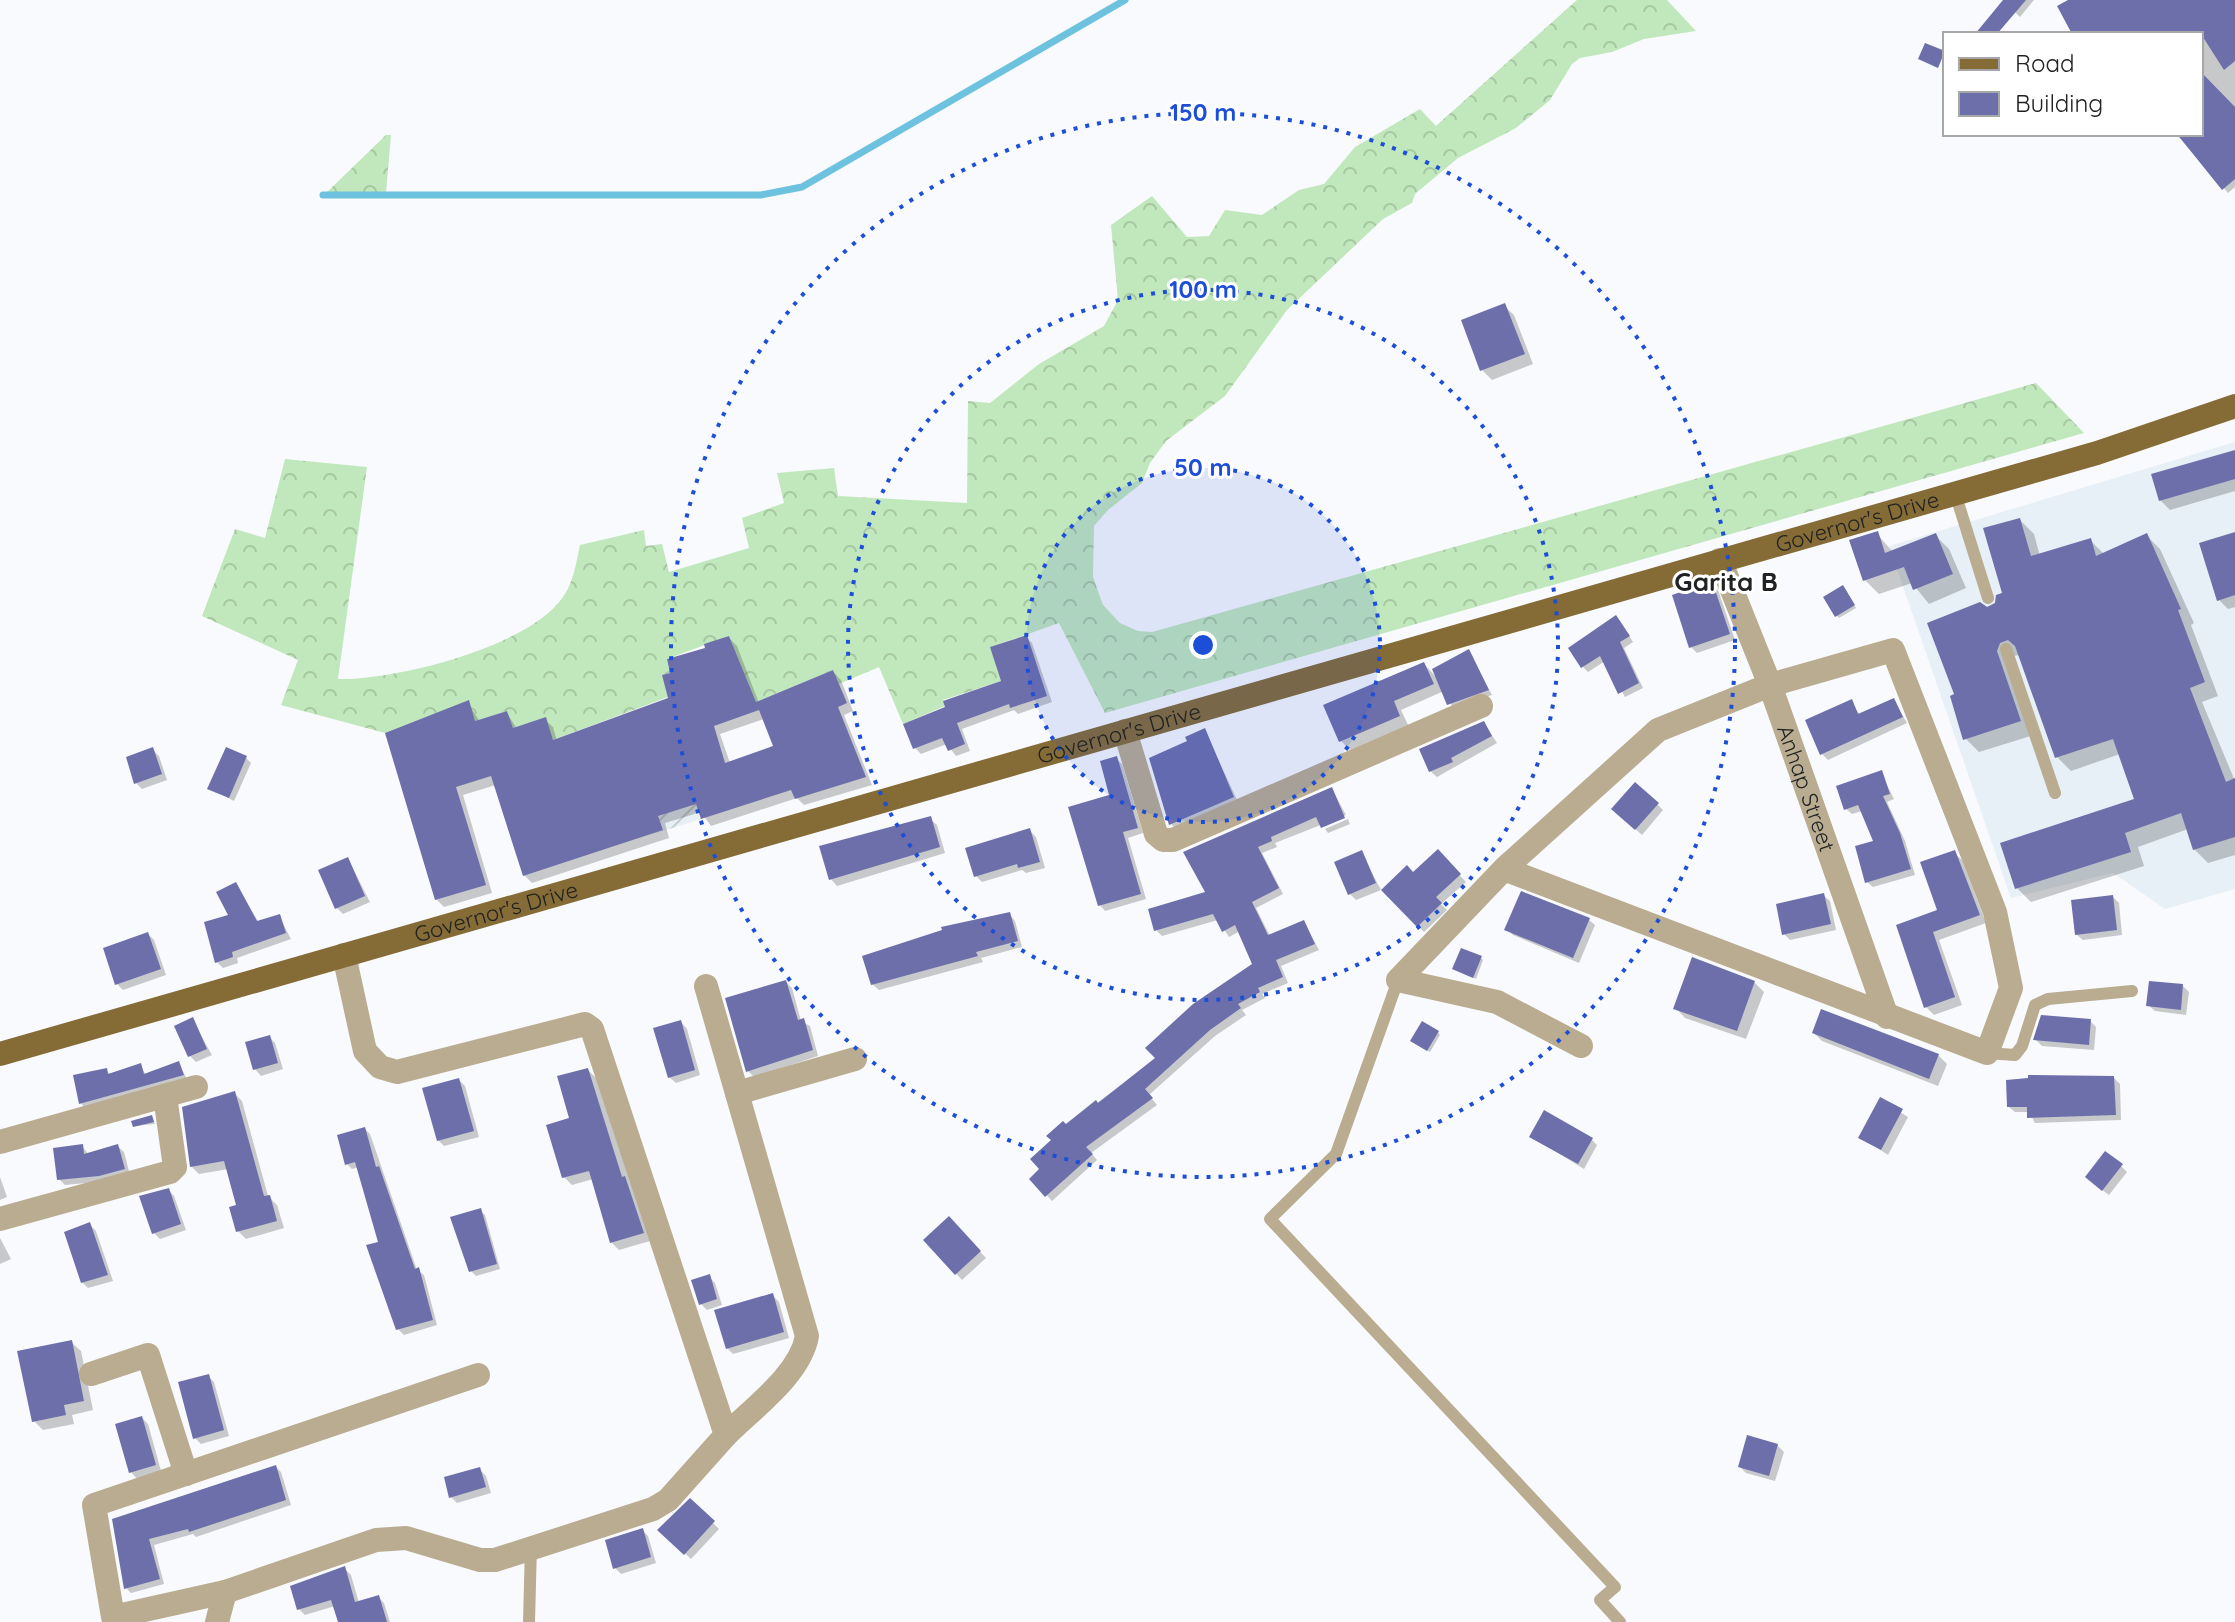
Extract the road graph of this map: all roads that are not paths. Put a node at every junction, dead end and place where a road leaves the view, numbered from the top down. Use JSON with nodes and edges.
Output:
{"nodes":[{"id":1,"x":2235,"y":406,"type":"edge"},
{"id":2,"x":1955,"y":493,"type":"junction"},
{"id":3,"x":1720,"y":560,"type":"junction"},
{"id":4,"x":1988,"y":598,"type":"dead end"},
{"id":5,"x":2006,"y":649,"type":"dead end"},
{"id":6,"x":1770,"y":685,"type":"junction"},
{"id":7,"x":1481,"y":706,"type":"dead end"},
{"id":8,"x":1125,"y":731,"type":"junction"},
{"id":9,"x":2055,"y":793,"type":"dead end"},
{"id":10,"x":1504,"y":869,"type":"junction"},
{"id":11,"x":344,"y":955,"type":"junction"},
{"id":12,"x":1398,"y":980,"type":"junction"},
{"id":13,"x":706,"y":986,"type":"dead end"},
{"id":14,"x":2132,"y":991,"type":"dead end"},
{"id":15,"x":1887,"y":1017,"type":"junction"},
{"id":16,"x":1581,"y":1046,"type":"dead end"},
{"id":17,"x":1987,"y":1053,"type":"junction"},
{"id":18,"x":0,"y":1054,"type":"edge"},
{"id":19,"x":855,"y":1059,"type":"dead end"},
{"id":20,"x":196,"y":1087,"type":"dead end"},
{"id":21,"x":737,"y":1093,"type":"junction"},
{"id":22,"x":165,"y":1096,"type":"junction"},
{"id":23,"x":0,"y":1142,"type":"edge"},
{"id":24,"x":0,"y":1219,"type":"edge"},
{"id":25,"x":91,"y":1374,"type":"dead end"},
{"id":26,"x":478,"y":1375,"type":"dead end"},
{"id":27,"x":726,"y":1435,"type":"junction"},
{"id":28,"x":186,"y":1474,"type":"junction"},
{"id":29,"x":531,"y":1545,"type":"junction"},
{"id":30,"x":225,"y":1592,"type":"junction"},
{"id":31,"x":107,"y":1620,"type":"edge"},
{"id":32,"x":217,"y":1622,"type":"edge"},
{"id":33,"x":529,"y":1622,"type":"edge"},
{"id":34,"x":1620,"y":1622,"type":"edge"}],
"edges":[{"from":1,"to":2,"type":"main road","name":"Governor's Drive"},
{"from":2,"to":3,"type":"main road","name":"Governor's Drive"},
{"from":2,"to":4,"type":"lane"},
{"from":3,"to":6,"type":"street","name":"Anhap Street"},
{"from":3,"to":8,"type":"main road","name":"Governor's Drive"},
{"from":5,"to":9,"type":"lane"},
{"from":6,"to":10,"type":"street"},
{"from":6,"to":15,"type":"street","name":"Anhap Street"},
{"from":6,"to":17,"type":"street"},
{"from":7,"to":8,"type":"street"},
{"from":8,"to":11,"type":"main road","name":"Governor's Drive"},
{"from":10,"to":12,"type":"street"},
{"from":10,"to":15,"type":"street"},
{"from":11,"to":18,"type":"main road","name":"Governor's Drive"},
{"from":11,"to":27,"type":"street"},
{"from":12,"to":16,"type":"street"},
{"from":12,"to":34,"type":"lane"},
{"from":13,"to":21,"type":"street"},
{"from":14,"to":17,"type":"lane"},
{"from":15,"to":17,"type":"street"},
{"from":19,"to":21,"type":"street"},
{"from":20,"to":22,"type":"street"},
{"from":21,"to":27,"type":"street"},
{"from":22,"to":23,"type":"street"},
{"from":22,"to":24,"type":"street"},
{"from":25,"to":28,"type":"street"},
{"from":26,"to":28,"type":"street"},
{"from":27,"to":29,"type":"street"},
{"from":28,"to":31,"type":"street"},
{"from":29,"to":30,"type":"street"},
{"from":29,"to":33,"type":"lane"},
{"from":30,"to":31,"type":"street"},
{"from":30,"to":32,"type":"street"}]}
